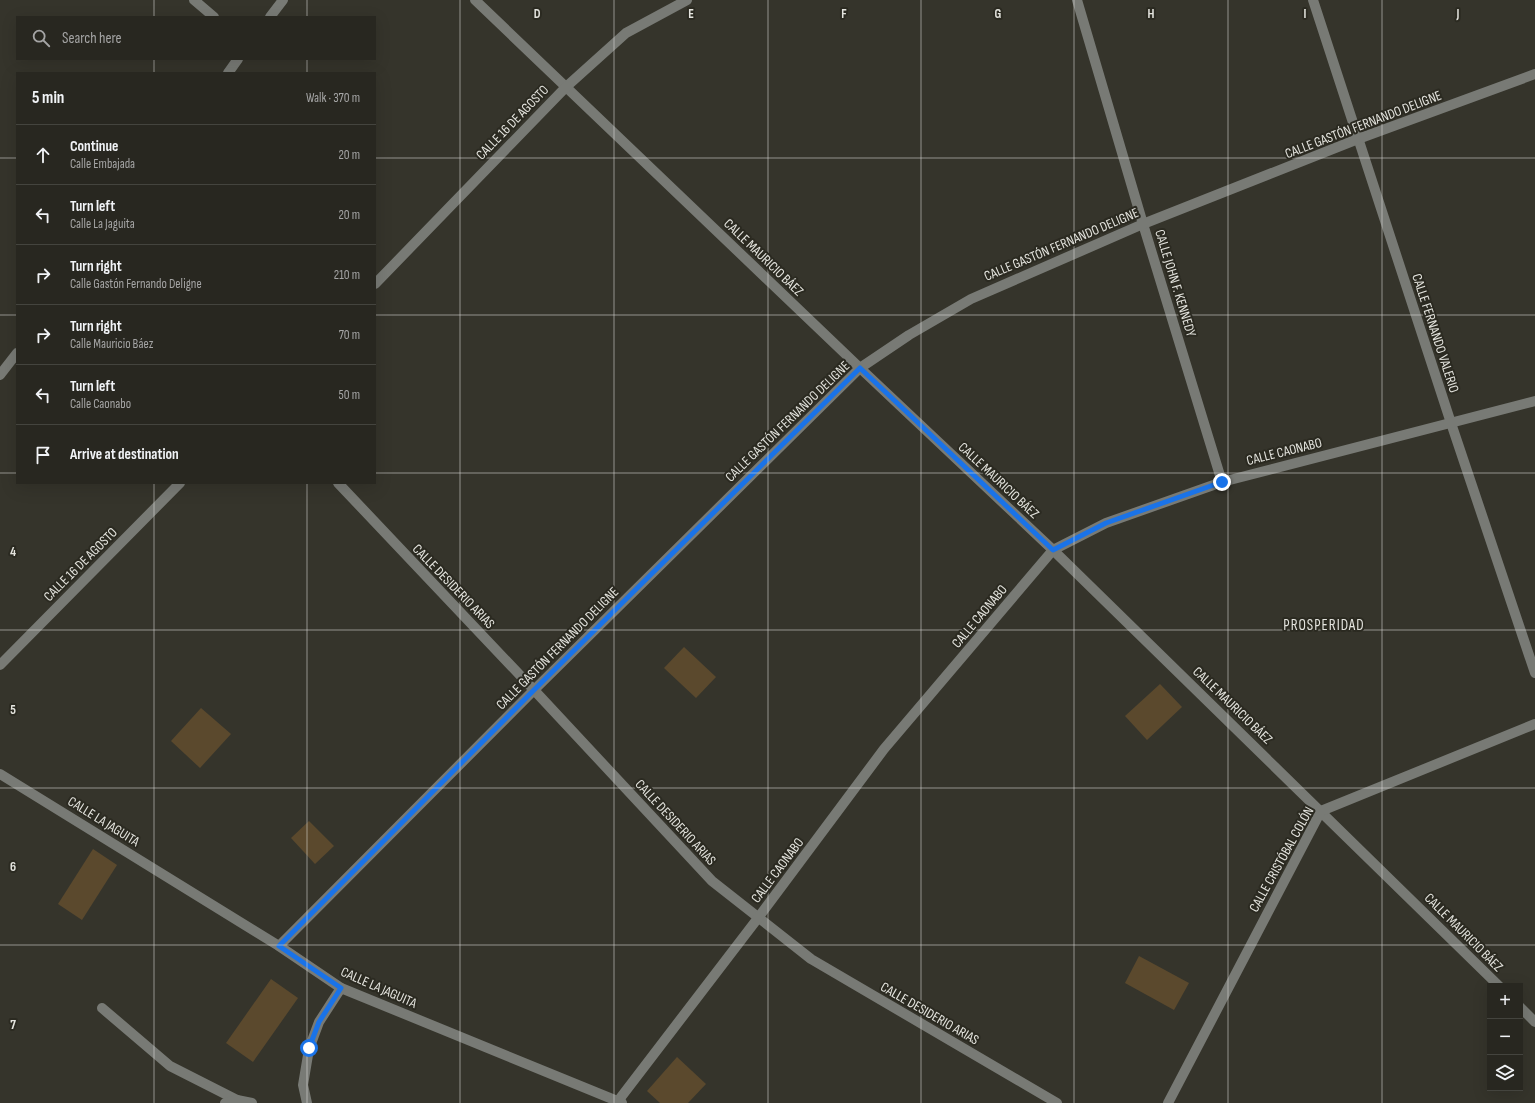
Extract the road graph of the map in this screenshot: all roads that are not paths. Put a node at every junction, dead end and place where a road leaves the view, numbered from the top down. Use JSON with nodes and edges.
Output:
{"nodes":[{"id":1,"x":194,"y":0,"type":"edge"},
{"id":2,"x":283,"y":0,"type":"edge"},
{"id":3,"x":475,"y":0,"type":"edge"},
{"id":4,"x":687,"y":0,"type":"edge"},
{"id":5,"x":1077,"y":0,"type":"edge"},
{"id":6,"x":1313,"y":0,"type":"edge"},
{"id":7,"x":213,"y":16,"type":"edge"},
{"id":8,"x":271,"y":16,"type":"edge"},
{"id":9,"x":237,"y":60,"type":"edge"},
{"id":10,"x":229,"y":72,"type":"edge"},
{"id":11,"x":1535,"y":74,"type":"edge"},
{"id":12,"x":566,"y":87,"type":"junction"},
{"id":13,"x":1358,"y":140,"type":"junction"},
{"id":14,"x":1143,"y":224,"type":"junction"},
{"id":15,"x":376,"y":283,"type":"edge"},
{"id":16,"x":16,"y":354,"type":"edge"},
{"id":17,"x":860,"y":368,"type":"junction"},
{"id":18,"x":0,"y":375,"type":"edge"},
{"id":19,"x":1535,"y":401,"type":"edge"},
{"id":20,"x":1450,"y":423,"type":"junction"},
{"id":21,"x":1222,"y":482,"type":"junction"},
{"id":22,"x":179,"y":484,"type":"edge"},
{"id":23,"x":339,"y":484,"type":"edge"},
{"id":24,"x":1053,"y":550,"type":"junction"},
{"id":25,"x":0,"y":665,"type":"edge"},
{"id":26,"x":1535,"y":673,"type":"edge"},
{"id":27,"x":534,"y":690,"type":"junction"},
{"id":28,"x":1535,"y":724,"type":"edge"},
{"id":29,"x":0,"y":774,"type":"edge"},
{"id":30,"x":1321,"y":811,"type":"junction"},
{"id":31,"x":758,"y":918,"type":"junction"},
{"id":32,"x":279,"y":946,"type":"junction"},
{"id":33,"x":1495,"y":983,"type":"edge"},
{"id":34,"x":341,"y":988,"type":"junction"},
{"id":35,"x":102,"y":1008,"type":"dead end"},
{"id":36,"x":1523,"y":1010,"type":"edge"},
{"id":37,"x":1535,"y":1022,"type":"edge"},
{"id":38,"x":236,"y":1100,"type":"junction"},
{"id":39,"x":620,"y":1102,"type":"edge"},
{"id":40,"x":225,"y":1103,"type":"edge"},
{"id":41,"x":252,"y":1103,"type":"edge"},
{"id":42,"x":307,"y":1103,"type":"edge"},
{"id":43,"x":1057,"y":1103,"type":"edge"},
{"id":44,"x":1168,"y":1103,"type":"edge"}],
"edges":[{"from":1,"to":7,"type":"street"},
{"from":2,"to":8,"type":"street"},
{"from":3,"to":12,"type":"street","name":"CALLE MAURICIO BÁEZ"},
{"from":4,"to":12,"type":"street","name":"CALLE 16 DE AGOSTO"},
{"from":5,"to":14,"type":"street","name":"CALLE JOHN F. KENNEDY"},
{"from":6,"to":13,"type":"street","name":"CALLE FERNANDO VALERIO"},
{"from":9,"to":10,"type":"street"},
{"from":11,"to":13,"type":"street","name":"CALLE GASTÓN FERNANDO DELIGNE"},
{"from":12,"to":15,"type":"street","name":"CALLE 16 DE AGOSTO"},
{"from":12,"to":17,"type":"street","name":"CALLE MAURICIO BÁEZ"},
{"from":13,"to":14,"type":"street","name":"CALLE GASTÓN FERNANDO DELIGNE"},
{"from":13,"to":20,"type":"street","name":"CALLE FERNANDO VALERIO"},
{"from":14,"to":17,"type":"street","name":"CALLE GASTÓN FERNANDO DELIGNE"},
{"from":14,"to":21,"type":"street","name":"CALLE JOHN F. KENNEDY"},
{"from":16,"to":18,"type":"street"},
{"from":17,"to":24,"type":"street","name":"CALLE MAURICIO BÁEZ"},
{"from":17,"to":27,"type":"street","name":"CALLE GASTÓN FERNANDO DELIGNE"},
{"from":19,"to":20,"type":"street","name":"CALLE CAONABO"},
{"from":20,"to":21,"type":"street","name":"CALLE CAONABO"},
{"from":20,"to":26,"type":"street","name":"CALLE FERNANDO VALERIO"},
{"from":21,"to":24,"type":"street","name":"CALLE CAONABO"},
{"from":22,"to":25,"type":"street","name":"CALLE 16 DE AGOSTO"},
{"from":23,"to":27,"type":"street","name":"CALLE DESIDERIO ARIAS"},
{"from":24,"to":30,"type":"street","name":"CALLE MAURICIO BÁEZ"},
{"from":24,"to":31,"type":"street","name":"CALLE CAONABO"},
{"from":27,"to":31,"type":"street","name":"CALLE DESIDERIO ARIAS"},
{"from":27,"to":32,"type":"street","name":"CALLE GASTÓN FERNANDO DELIGNE"},
{"from":28,"to":30,"type":"street","name":"CALLE CRISTÓBAL COLÓN"},
{"from":29,"to":32,"type":"street","name":"CALLE LA JAGUITA"},
{"from":30,"to":33,"type":"street","name":"CALLE MAURICIO BÁEZ"},
{"from":30,"to":44,"type":"street","name":"CALLE CRISTÓBAL COLÓN"},
{"from":31,"to":39,"type":"street","name":"CALLE CAONABO"},
{"from":31,"to":43,"type":"street","name":"CALLE DESIDERIO ARIAS"},
{"from":32,"to":34,"type":"street","name":"CALLE LA JAGUITA"},
{"from":34,"to":39,"type":"street","name":"CALLE LA JAGUITA"},
{"from":34,"to":42,"type":"street"},
{"from":35,"to":38,"type":"street"},
{"from":36,"to":37,"type":"street"},
{"from":38,"to":40,"type":"street"},
{"from":38,"to":41,"type":"street"}]}
